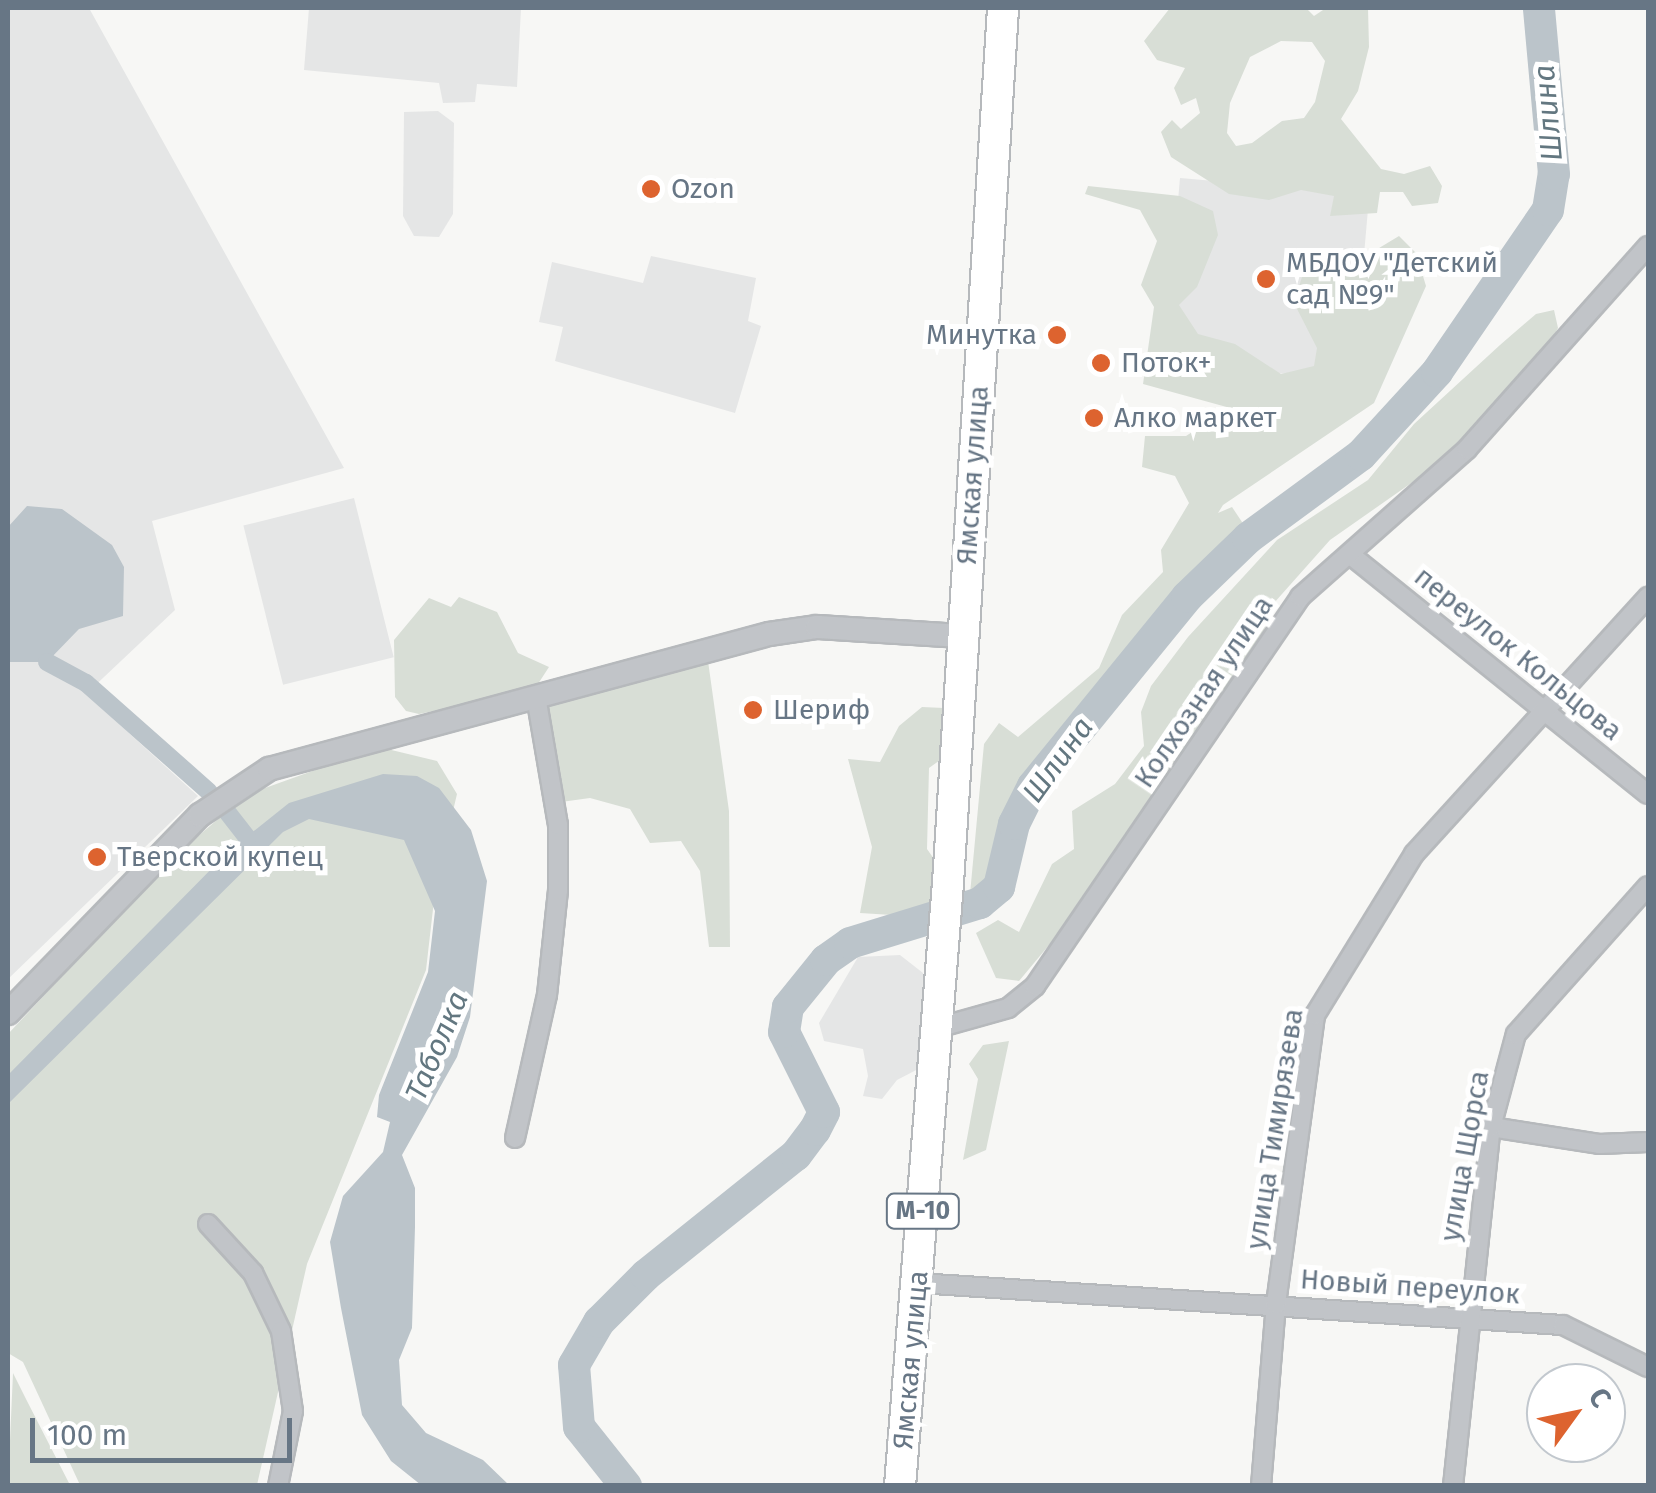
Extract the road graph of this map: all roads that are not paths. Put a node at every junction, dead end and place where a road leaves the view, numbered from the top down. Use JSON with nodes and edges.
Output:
{"nodes":[{"id":1,"x":1003,"y":8,"type":"edge"},
{"id":2,"x":1648,"y":246,"type":"edge"},
{"id":3,"x":1353,"y":557,"type":"junction"},
{"id":4,"x":1648,"y":597,"type":"edge"},
{"id":5,"x":962,"y":636,"type":"junction"},
{"id":6,"x":536,"y":696,"type":"junction"},
{"id":7,"x":1544,"y":711,"type":"junction"},
{"id":8,"x":1648,"y":794,"type":"edge"},
{"id":9,"x":1648,"y":886,"type":"edge"},
{"id":10,"x":8,"y":1013,"type":"edge"},
{"id":11,"x":936,"y":1028,"type":"junction"},
{"id":12,"x":1491,"y":1128,"type":"junction"},
{"id":13,"x":515,"y":1138,"type":"dead end"},
{"id":14,"x":1648,"y":1142,"type":"edge"},
{"id":15,"x":208,"y":1224,"type":"dead end"},
{"id":16,"x":918,"y":1283,"type":"junction"},
{"id":17,"x":1276,"y":1304,"type":"junction"},
{"id":18,"x":1468,"y":1319,"type":"junction"},
{"id":19,"x":1648,"y":1368,"type":"edge"},
{"id":20,"x":278,"y":1486,"type":"edge"},
{"id":21,"x":900,"y":1486,"type":"edge"},
{"id":22,"x":1261,"y":1486,"type":"edge"},
{"id":23,"x":1453,"y":1486,"type":"edge"}],
"edges":[{"from":1,"to":5,"type":"highway","name":"Ямская улица","number":"М-10"},
{"from":2,"to":3,"type":"street","name":"Колхозная улица"},
{"from":3,"to":7,"type":"street","name":"переулок Кольцова"},
{"from":3,"to":11,"type":"street","name":"Колхозная улица"},
{"from":4,"to":7,"type":"street","name":"улица Тимирязева"},
{"from":5,"to":6,"type":"street"},
{"from":5,"to":11,"type":"highway","name":"Ямская улица","number":"М-10"},
{"from":6,"to":10,"type":"street"},
{"from":6,"to":13,"type":"street"},
{"from":7,"to":8,"type":"street","name":"переулок Кольцова"},
{"from":7,"to":17,"type":"street","name":"улица Тимирязева"},
{"from":9,"to":12,"type":"street","name":"улица Щорса"},
{"from":11,"to":16,"type":"highway","name":"Ямская улица","number":"М-10"},
{"from":12,"to":14,"type":"street"},
{"from":12,"to":18,"type":"street","name":"улица Щорса"},
{"from":15,"to":20,"type":"street"},
{"from":16,"to":17,"type":"street","name":"Новый переулок"},
{"from":16,"to":21,"type":"highway","name":"Ямская улица","number":"М-10"},
{"from":17,"to":18,"type":"street","name":"Новый переулок"},
{"from":17,"to":22,"type":"street","name":"улица Тимирязева"},
{"from":18,"to":19,"type":"street","name":"Новый переулок"},
{"from":18,"to":23,"type":"street","name":"улица Щорса"}]}
